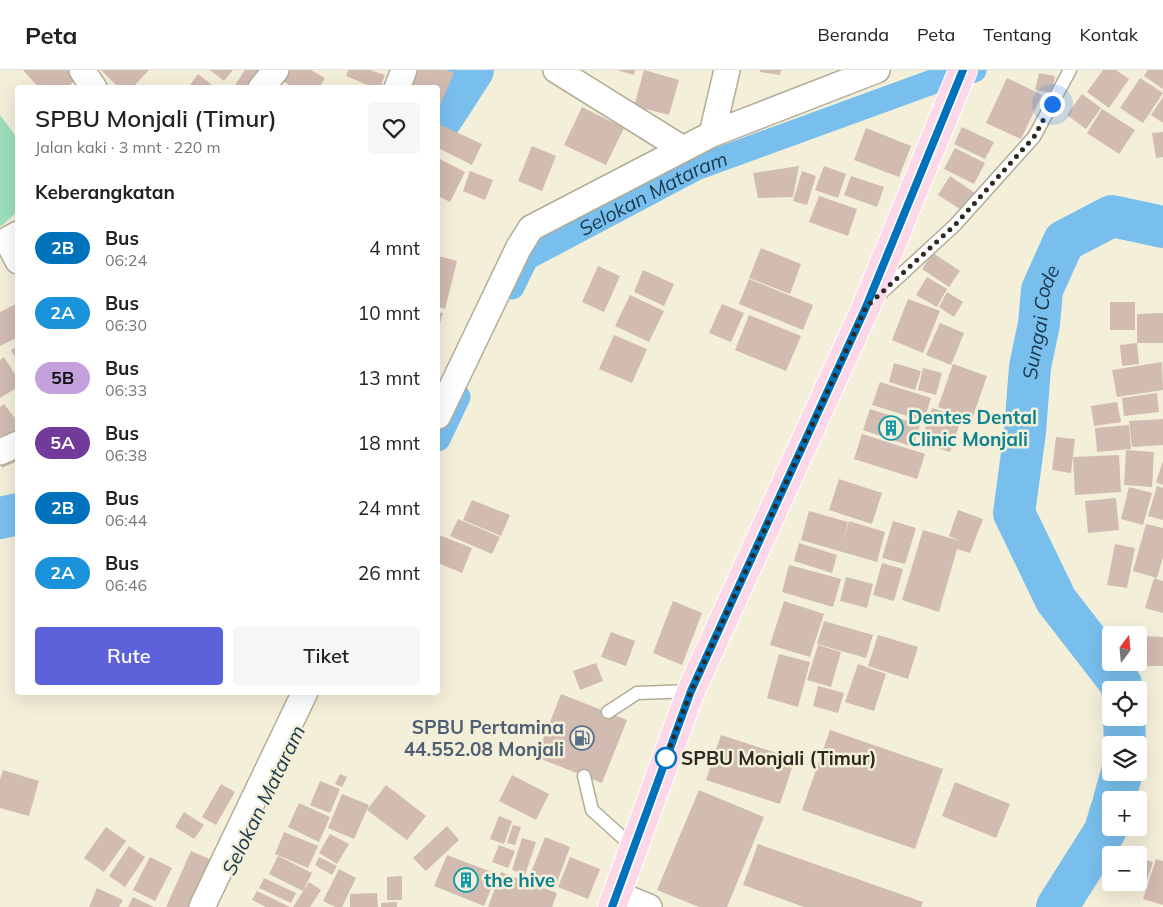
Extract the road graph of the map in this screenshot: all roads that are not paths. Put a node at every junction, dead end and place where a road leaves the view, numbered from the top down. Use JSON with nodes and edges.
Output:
{"nodes":[{"id":1,"x":82,"y":70,"type":"edge"},
{"id":2,"x":276,"y":70,"type":"edge"},
{"id":3,"x":404,"y":70,"type":"edge"},
{"id":4,"x":556,"y":70,"type":"edge"},
{"id":5,"x":727,"y":70,"type":"edge"},
{"id":6,"x":877,"y":70,"type":"edge"},
{"id":7,"x":1070,"y":70,"type":"edge"},
{"id":8,"x":960,"y":77,"type":"edge"},
{"id":9,"x":92,"y":85,"type":"edge"},
{"id":10,"x":264,"y":85,"type":"edge"},
{"id":11,"x":398,"y":85,"type":"edge"},
{"id":12,"x":712,"y":134,"type":"junction"},
{"id":13,"x":683,"y":149,"type":"junction"},
{"id":14,"x":15,"y":236,"type":"edge"},
{"id":15,"x":15,"y":256,"type":"edge"},
{"id":16,"x":866,"y":307,"type":"junction"},
{"id":17,"x":440,"y":412,"type":"edge"},
{"id":18,"x":15,"y":445,"type":"edge"},
{"id":19,"x":0,"y":452,"type":"edge"},
{"id":20,"x":691,"y":691,"type":"junction"},
{"id":21,"x":304,"y":695,"type":"edge"},
{"id":22,"x":608,"y":712,"type":"dead end"},
{"id":23,"x":584,"y":776,"type":"dead end"},
{"id":24,"x":634,"y":847,"type":"junction"},
{"id":25,"x":614,"y":900,"type":"edge"},
{"id":26,"x":202,"y":907,"type":"edge"},
{"id":27,"x":649,"y":907,"type":"edge"}],
"edges":[{"from":1,"to":9,"type":"street"},
{"from":2,"to":10,"type":"street"},
{"from":3,"to":11,"type":"street"},
{"from":4,"to":13,"type":"street"},
{"from":5,"to":12,"type":"street"},
{"from":6,"to":12,"type":"street"},
{"from":7,"to":16,"type":"lane"},
{"from":8,"to":16,"type":"main road"},
{"from":12,"to":13,"type":"street"},
{"from":13,"to":17,"type":"street"},
{"from":14,"to":15,"type":"street"},
{"from":16,"to":20,"type":"main road"},
{"from":18,"to":19,"type":"street"},
{"from":20,"to":22,"type":"lane"},
{"from":20,"to":24,"type":"main road"},
{"from":21,"to":26,"type":"street"},
{"from":23,"to":24,"type":"lane"},
{"from":24,"to":25,"type":"main road"},
{"from":25,"to":27,"type":"street"}]}
